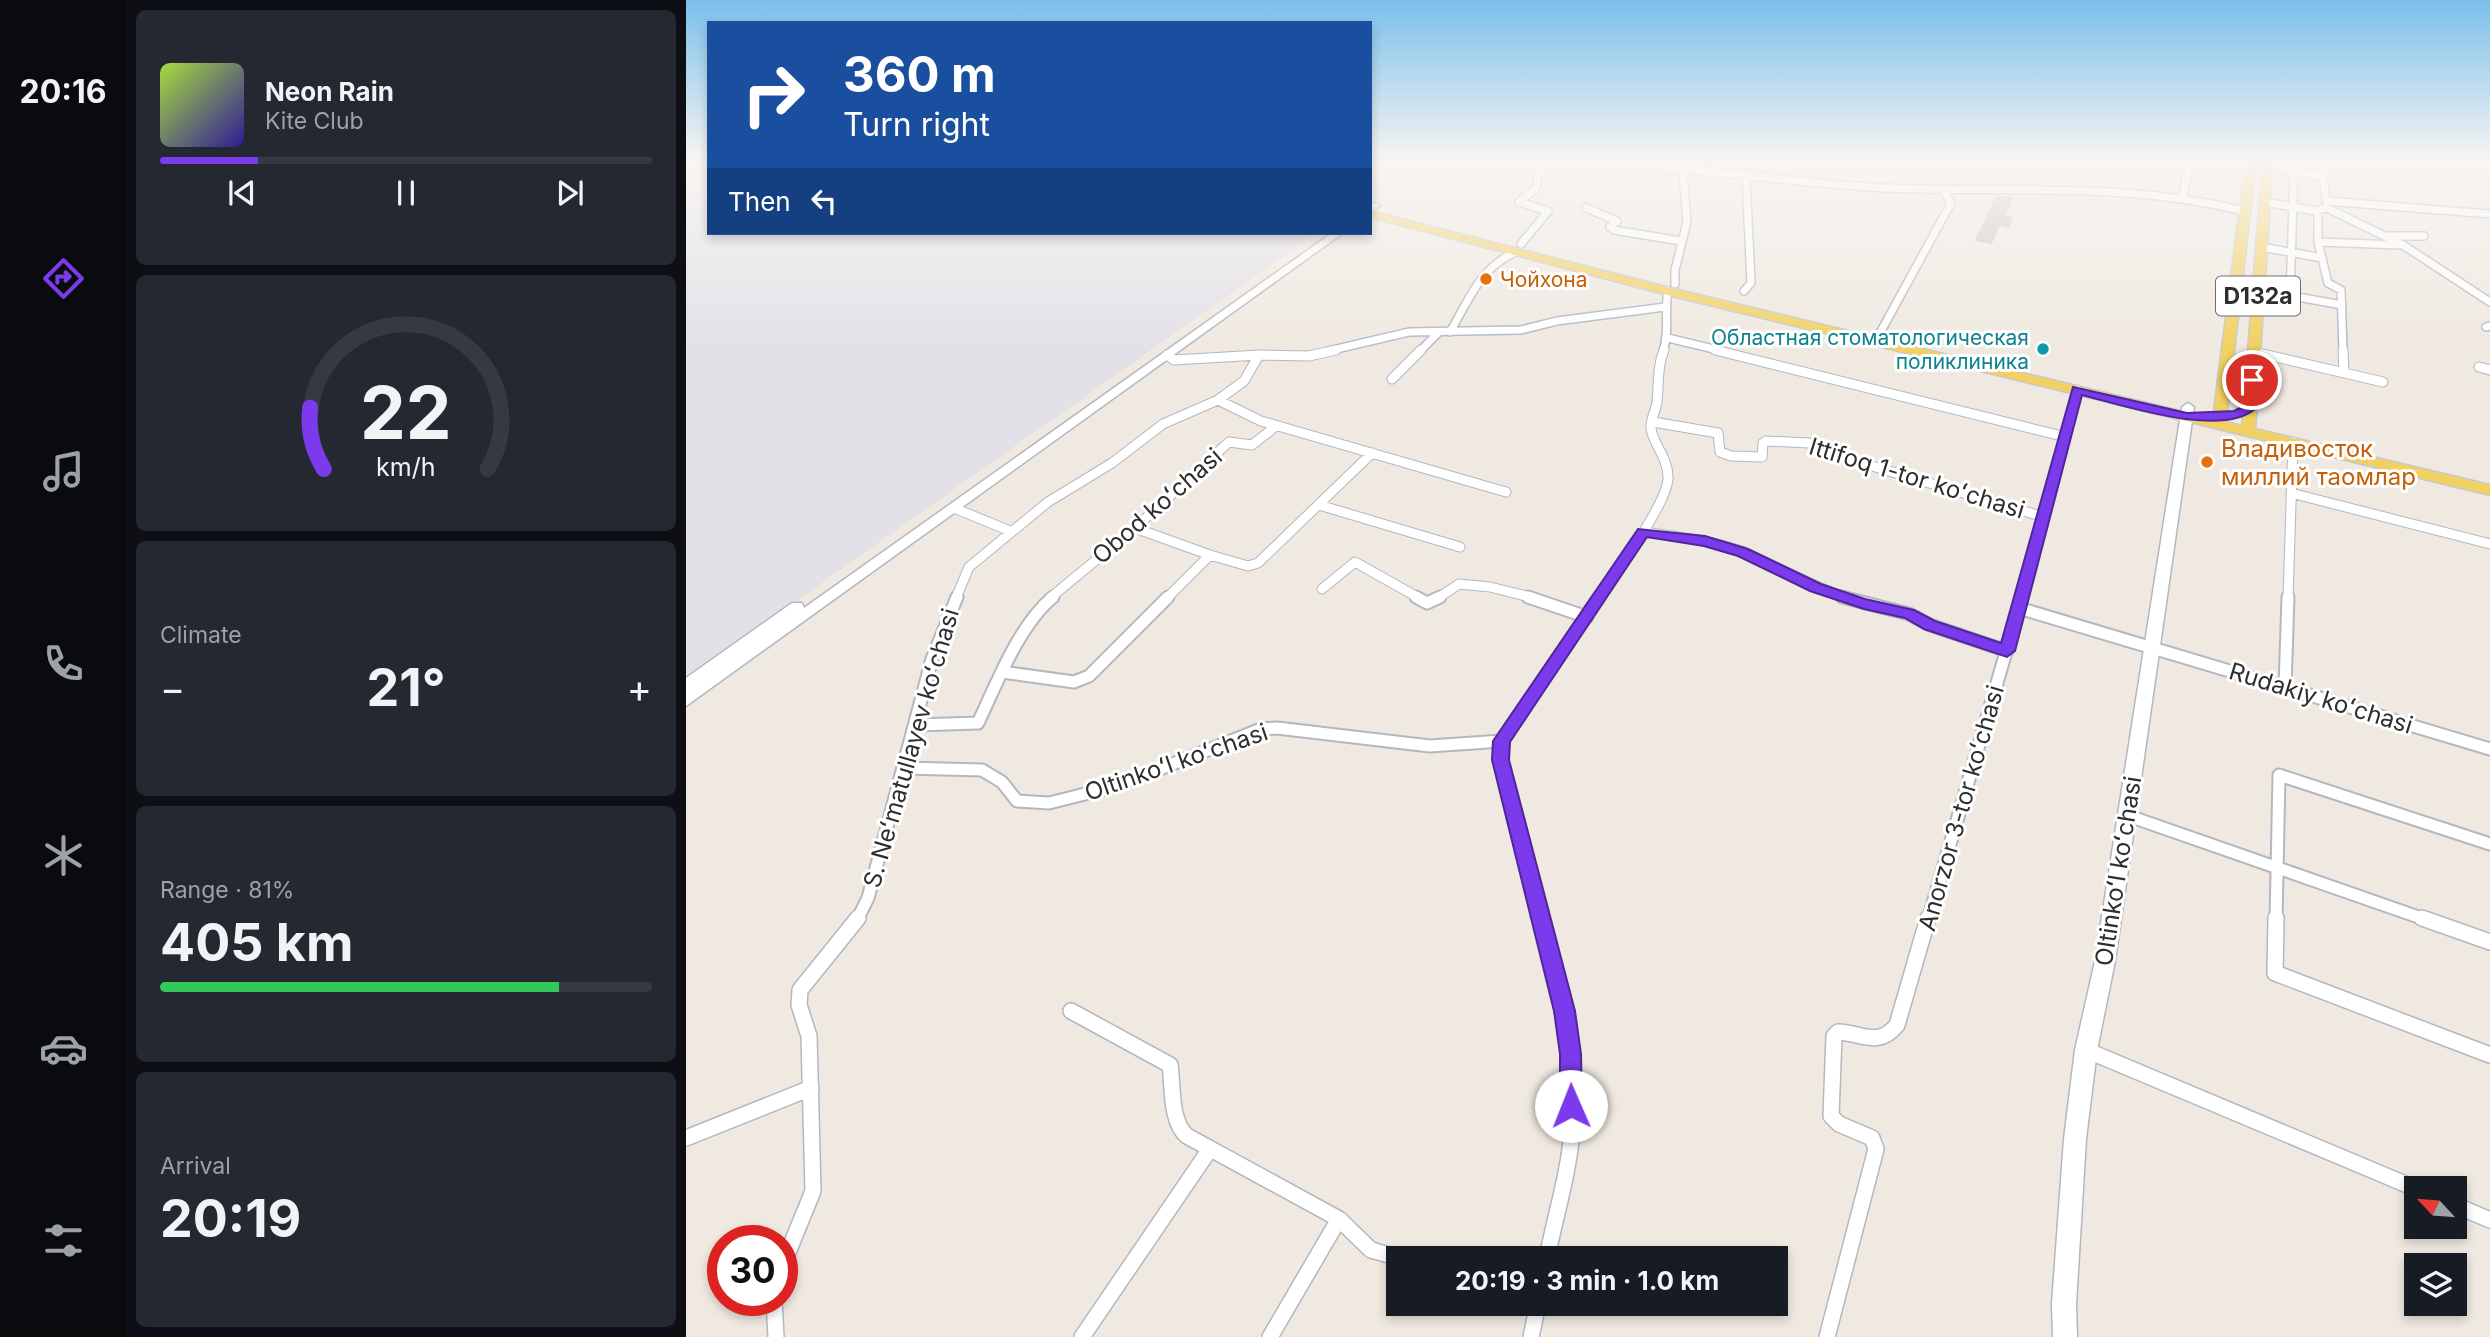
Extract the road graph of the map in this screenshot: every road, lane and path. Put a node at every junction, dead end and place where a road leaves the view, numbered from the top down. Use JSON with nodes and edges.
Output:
{"nodes":[{"id":1,"x":1424,"y":222,"type":"edge"},
{"id":2,"x":1539,"y":222,"type":"edge"},
{"id":3,"x":1615,"y":222,"type":"edge"},
{"id":4,"x":1687,"y":222,"type":"edge"},
{"id":5,"x":1748,"y":222,"type":"edge"},
{"id":6,"x":1940,"y":222,"type":"edge"},
{"id":7,"x":2244,"y":222,"type":"edge"},
{"id":8,"x":2264,"y":222,"type":"edge"},
{"id":9,"x":2293,"y":222,"type":"edge"},
{"id":10,"x":2318,"y":222,"type":"edge"},
{"id":11,"x":2361,"y":222,"type":"edge"},
{"id":12,"x":1321,"y":235,"type":"edge"},
{"id":13,"x":1335,"y":235,"type":"edge"},
{"id":14,"x":2387,"y":236,"type":"junction"},
{"id":15,"x":2424,"y":236,"type":"dead end"},
{"id":16,"x":1681,"y":241,"type":"junction"},
{"id":17,"x":2318,"y":242,"type":"junction"},
{"id":18,"x":2403,"y":245,"type":"junction"},
{"id":19,"x":2262,"y":247,"type":"junction"},
{"id":20,"x":1518,"y":248,"type":"junction"},
{"id":21,"x":2291,"y":252,"type":"junction"},
{"id":22,"x":2322,"y":258,"type":"junction"},
{"id":23,"x":1671,"y":288,"type":"junction"},
{"id":24,"x":2259,"y":290,"type":"junction"},
{"id":25,"x":1744,"y":291,"type":"dead end"},
{"id":26,"x":2290,"y":296,"type":"junction"},
{"id":27,"x":2490,"y":302,"type":"edge"},
{"id":28,"x":2342,"y":305,"type":"junction"},
{"id":29,"x":1665,"y":307,"type":"junction"},
{"id":30,"x":1439,"y":332,"type":"junction"},
{"id":31,"x":1450,"y":332,"type":"junction"},
{"id":32,"x":1880,"y":333,"type":"junction"},
{"id":33,"x":1668,"y":338,"type":"junction"},
{"id":34,"x":2254,"y":352,"type":"junction"},
{"id":35,"x":1167,"y":355,"type":"junction"},
{"id":36,"x":1259,"y":355,"type":"junction"},
{"id":37,"x":2479,"y":367,"type":"dead end"},
{"id":38,"x":2490,"y":370,"type":"edge"},
{"id":39,"x":2344,"y":373,"type":"junction"},
{"id":40,"x":1392,"y":379,"type":"dead end"},
{"id":41,"x":2383,"y":382,"type":"dead end"},
{"id":42,"x":2077,"y":390,"type":"junction"},
{"id":43,"x":1219,"y":400,"type":"junction"},
{"id":44,"x":2188,"y":412,"type":"junction"},
{"id":45,"x":2220,"y":413,"type":"junction"},
{"id":46,"x":2249,"y":420,"type":"junction"},
{"id":47,"x":1653,"y":422,"type":"junction"},
{"id":48,"x":1276,"y":426,"type":"junction"},
{"id":49,"x":2066,"y":437,"type":"junction"},
{"id":50,"x":2293,"y":442,"type":"junction"},
{"id":51,"x":1372,"y":453,"type":"junction"},
{"id":52,"x":2490,"y":478,"type":"edge"},
{"id":53,"x":2490,"y":490,"type":"edge"},
{"id":54,"x":1506,"y":492,"type":"dead end"},
{"id":55,"x":2291,"y":493,"type":"junction"},
{"id":56,"x":1319,"y":505,"type":"junction"},
{"id":57,"x":954,"y":508,"type":"junction"},
{"id":58,"x":2044,"y":517,"type":"junction"},
{"id":59,"x":1135,"y":528,"type":"junction"},
{"id":60,"x":1010,"y":531,"type":"junction"},
{"id":61,"x":1643,"y":532,"type":"junction"},
{"id":62,"x":2490,"y":544,"type":"edge"},
{"id":63,"x":1460,"y":547,"type":"dead end"},
{"id":64,"x":1210,"y":555,"type":"junction"},
{"id":65,"x":1322,"y":589,"type":"dead end"},
{"id":66,"x":2020,"y":608,"type":"junction"},
{"id":67,"x":1587,"y":617,"type":"junction"},
{"id":68,"x":2152,"y":647,"type":"junction"},
{"id":69,"x":2007,"y":651,"type":"junction"},
{"id":70,"x":1002,"y":672,"type":"junction"},
{"id":71,"x":686,"y":686,"type":"edge"},
{"id":72,"x":2285,"y":687,"type":"junction"},
{"id":73,"x":686,"y":700,"type":"edge"},
{"id":74,"x":916,"y":725,"type":"junction"},
{"id":75,"x":1502,"y":741,"type":"junction"},
{"id":76,"x":2490,"y":748,"type":"edge"},
{"id":77,"x":905,"y":768,"type":"junction"},
{"id":78,"x":2126,"y":814,"type":"junction"},
{"id":79,"x":2490,"y":844,"type":"edge"},
{"id":80,"x":2276,"y":867,"type":"junction"},
{"id":81,"x":2490,"y":942,"type":"edge"},
{"id":82,"x":1070,"y":1011,"type":"dead end"},
{"id":83,"x":2086,"y":1051,"type":"junction"},
{"id":84,"x":2490,"y":1055,"type":"edge"},
{"id":85,"x":811,"y":1088,"type":"junction"},
{"id":86,"x":686,"y":1138,"type":"edge"},
{"id":87,"x":1210,"y":1149,"type":"junction"},
{"id":88,"x":2404,"y":1184,"type":"edge"},
{"id":89,"x":2468,"y":1211,"type":"edge"},
{"id":90,"x":1339,"y":1219,"type":"junction"},
{"id":91,"x":2490,"y":1220,"type":"edge"},
{"id":92,"x":798,"y":1228,"type":"edge"},
{"id":93,"x":1549,"y":1246,"type":"edge"},
{"id":94,"x":1386,"y":1254,"type":"edge"},
{"id":95,"x":775,"y":1316,"type":"edge"},
{"id":96,"x":1535,"y":1316,"type":"edge"},
{"id":97,"x":776,"y":1337,"type":"edge"},
{"id":98,"x":1082,"y":1337,"type":"edge"},
{"id":99,"x":1270,"y":1337,"type":"edge"},
{"id":100,"x":1531,"y":1337,"type":"edge"},
{"id":101,"x":1827,"y":1337,"type":"edge"},
{"id":102,"x":2065,"y":1337,"type":"edge"}],
"edges":[{"from":1,"to":20,"type":"main road"},
{"from":2,"to":20,"type":"street"},
{"from":3,"to":16,"type":"street"},
{"from":4,"to":16,"type":"street"},
{"from":5,"to":25,"type":"street"},
{"from":6,"to":32,"type":"street"},
{"from":7,"to":45,"type":"main road","number":"D132a"},
{"from":8,"to":19,"type":"main road","number":"D132a"},
{"from":9,"to":21,"type":"street"},
{"from":10,"to":17,"type":"street"},
{"from":11,"to":14,"type":"street"},
{"from":12,"to":71,"type":"main road"},
{"from":13,"to":35,"type":"main road"},
{"from":14,"to":15,"type":"street"},
{"from":14,"to":18,"type":"street"},
{"from":16,"to":23,"type":"street"},
{"from":17,"to":18,"type":"street"},
{"from":17,"to":22,"type":"street"},
{"from":18,"to":27,"type":"street"},
{"from":19,"to":21,"type":"street"},
{"from":19,"to":24,"type":"main road","number":"D132a"},
{"from":20,"to":23,"type":"main road"},
{"from":20,"to":31,"type":"street"},
{"from":21,"to":22,"type":"street"},
{"from":21,"to":26,"type":"street"},
{"from":22,"to":28,"type":"street"},
{"from":23,"to":29,"type":"street"},
{"from":23,"to":32,"type":"main road"},
{"from":23,"to":42,"type":"main road"},
{"from":24,"to":26,"type":"street"},
{"from":24,"to":34,"type":"main road","number":"D132a"},
{"from":26,"to":28,"type":"street"},
{"from":28,"to":39,"type":"street"},
{"from":29,"to":31,"type":"street"},
{"from":29,"to":33,"type":"street"},
{"from":30,"to":31,"type":"street"},
{"from":30,"to":36,"type":"street"},
{"from":30,"to":40,"type":"street"},
{"from":32,"to":44,"type":"main road"},
{"from":33,"to":47,"type":"street"},
{"from":33,"to":49,"type":"street"},
{"from":34,"to":39,"type":"street"},
{"from":34,"to":46,"type":"main road","number":"D132a"},
{"from":35,"to":36,"type":"street"},
{"from":35,"to":57,"type":"main road"},
{"from":36,"to":43,"type":"street","name":"S. Neʻmatullayev koʻchasi"},
{"from":37,"to":38,"type":"street"},
{"from":39,"to":41,"type":"street"},
{"from":42,"to":44,"type":"main road"},
{"from":42,"to":49,"type":"street","name":"Anorzor 3-tor koʻchasi"},
{"from":43,"to":48,"type":"street"},
{"from":43,"to":60,"type":"street","name":"S. Neʻmatullayev koʻchasi"},
{"from":44,"to":45,"type":"main road"},
{"from":44,"to":68,"type":"main road","name":"Oltinkoʻl koʻchasi"},
{"from":45,"to":46,"type":"main road"},
{"from":45,"to":46,"type":"main road"},
{"from":46,"to":50,"type":"main road"},
{"from":46,"to":52,"type":"main road"},
{"from":47,"to":58,"type":"street","name":"Ittifoq 1-tor koʻchasi"},
{"from":47,"to":61,"type":"street"},
{"from":48,"to":51,"type":"street"},
{"from":48,"to":59,"type":"street","name":"Obod koʻchasi"},
{"from":49,"to":58,"type":"street","name":"Anorzor 3-tor koʻchasi"},
{"from":50,"to":53,"type":"main road"},
{"from":50,"to":55,"type":"street"},
{"from":51,"to":54,"type":"street"},
{"from":51,"to":56,"type":"street"},
{"from":55,"to":62,"type":"street"},
{"from":55,"to":72,"type":"street"},
{"from":56,"to":63,"type":"street"},
{"from":56,"to":64,"type":"street"},
{"from":57,"to":60,"type":"street"},
{"from":57,"to":73,"type":"main road"},
{"from":58,"to":66,"type":"street","name":"Anorzor 3-tor koʻchasi"},
{"from":59,"to":64,"type":"street"},
{"from":59,"to":70,"type":"street","name":"Obod koʻchasi"},
{"from":60,"to":74,"type":"street","name":"S. Neʻmatullayev koʻchasi"},
{"from":61,"to":67,"type":"street"},
{"from":61,"to":69,"type":"street"},
{"from":64,"to":70,"type":"street"},
{"from":65,"to":67,"type":"street"},
{"from":66,"to":68,"type":"street","name":"Rudakiy koʻchasi"},
{"from":66,"to":69,"type":"street","name":"Anorzor 3-tor koʻchasi"},
{"from":67,"to":75,"type":"street"},
{"from":68,"to":72,"type":"street","name":"Rudakiy koʻchasi"},
{"from":68,"to":78,"type":"main road","name":"Oltinkoʻl koʻchasi"},
{"from":69,"to":101,"type":"street","name":"Anorzor 3-tor koʻchasi"},
{"from":70,"to":74,"type":"street","name":"Obod koʻchasi"},
{"from":72,"to":76,"type":"street","name":"Rudakiy koʻchasi"},
{"from":74,"to":77,"type":"street","name":"S. Neʻmatullayev koʻchasi"},
{"from":75,"to":77,"type":"street","name":"Oltinkoʻl koʻchasi"},
{"from":75,"to":93,"type":"street"},
{"from":77,"to":85,"type":"street","name":"S. Neʻmatullayev koʻchasi"},
{"from":78,"to":80,"type":"street"},
{"from":78,"to":83,"type":"main road","name":"Oltinkoʻl koʻchasi"},
{"from":79,"to":80,"type":"street"},
{"from":80,"to":81,"type":"street"},
{"from":80,"to":84,"type":"street"},
{"from":82,"to":87,"type":"street"},
{"from":83,"to":88,"type":"street"},
{"from":83,"to":102,"type":"main road","name":"Oltinkoʻl koʻchasi"},
{"from":85,"to":86,"type":"street"},
{"from":85,"to":92,"type":"street","name":"S. Neʻmatullayev koʻchasi"},
{"from":87,"to":90,"type":"street"},
{"from":87,"to":98,"type":"street"},
{"from":89,"to":91,"type":"street"},
{"from":90,"to":94,"type":"street"},
{"from":90,"to":99,"type":"street"},
{"from":95,"to":97,"type":"street"},
{"from":96,"to":100,"type":"street"}]}
